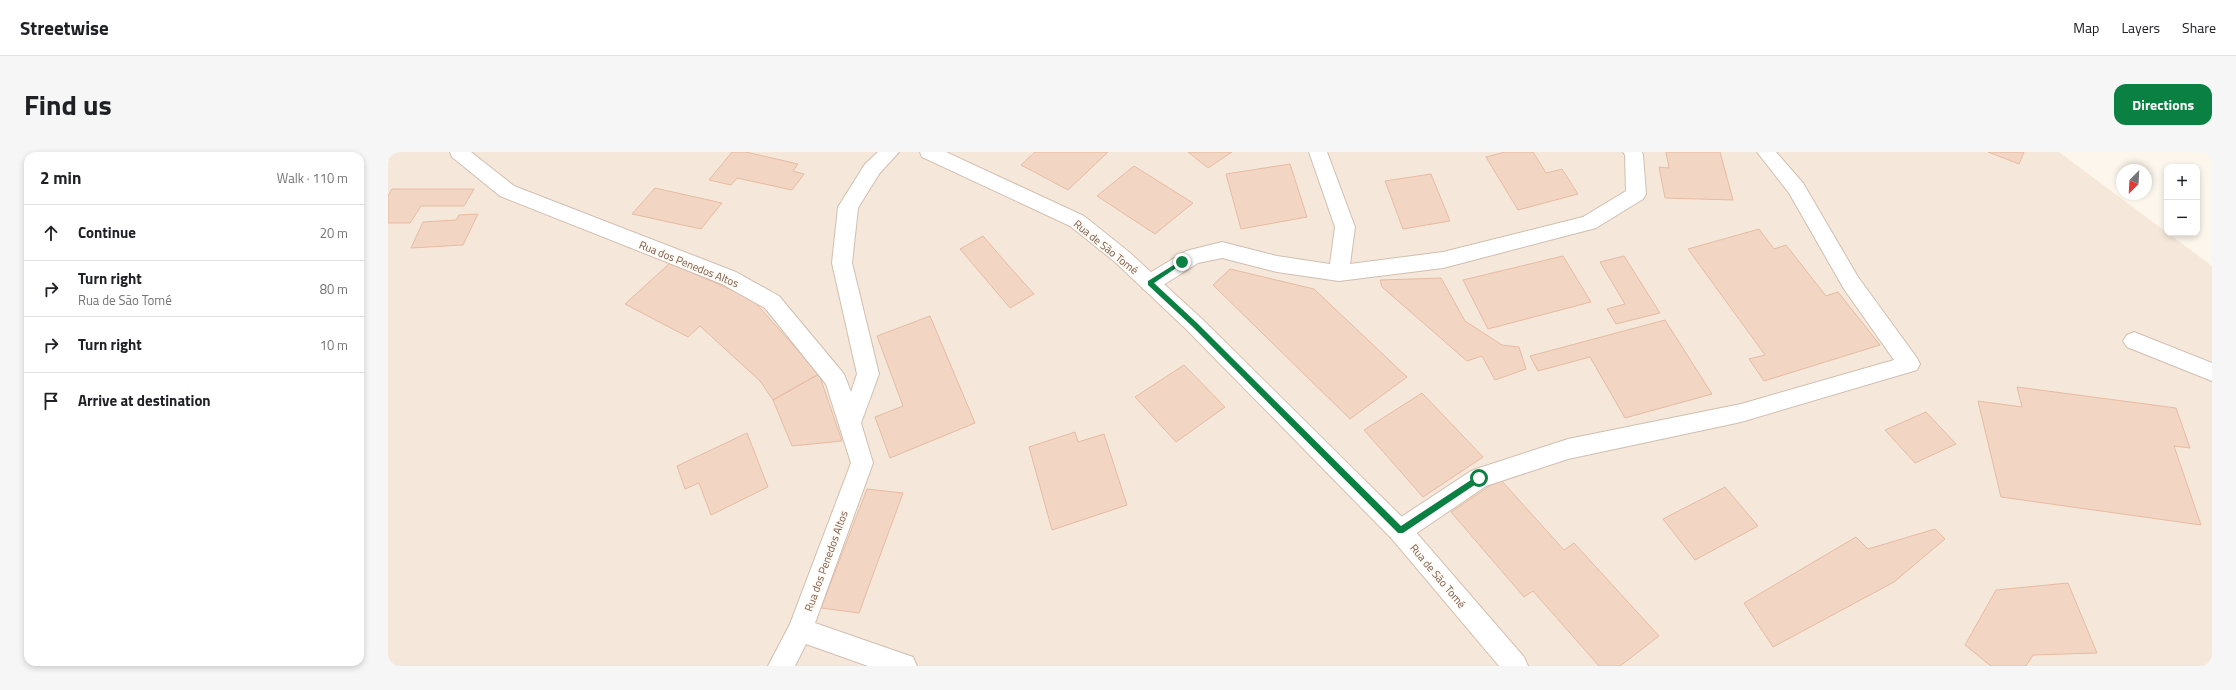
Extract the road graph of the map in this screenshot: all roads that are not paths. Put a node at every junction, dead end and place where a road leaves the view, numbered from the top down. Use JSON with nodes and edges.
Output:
{"nodes":[{"id":1,"x":459,"y":152,"type":"edge"},
{"id":2,"x":890,"y":152,"type":"edge"},
{"id":3,"x":929,"y":152,"type":"edge"},
{"id":4,"x":1318,"y":152,"type":"edge"},
{"id":5,"x":1632,"y":152,"type":"edge"},
{"id":6,"x":1766,"y":152,"type":"edge"},
{"id":7,"x":1339,"y":272,"type":"junction"},
{"id":8,"x":1150,"y":283,"type":"junction"},
{"id":9,"x":2134,"y":341,"type":"dead end"},
{"id":10,"x":2212,"y":372,"type":"edge"},
{"id":11,"x":850,"y":422,"type":"junction"},
{"id":12,"x":1400,"y":530,"type":"junction"},
{"id":13,"x":800,"y":630,"type":"junction"},
{"id":14,"x":781,"y":666,"type":"edge"},
{"id":15,"x":904,"y":666,"type":"edge"},
{"id":16,"x":1515,"y":666,"type":"edge"}],
"edges":[{"from":1,"to":11,"type":"street","name":"Rua dos Penedos Altos"},
{"from":2,"to":11,"type":"street"},
{"from":3,"to":8,"type":"street","name":"Rua de São Tomé"},
{"from":4,"to":7,"type":"street"},
{"from":5,"to":7,"type":"street"},
{"from":6,"to":12,"type":"street"},
{"from":7,"to":8,"type":"street"},
{"from":8,"to":12,"type":"street","name":"Rua de São Tomé"},
{"from":9,"to":10,"type":"street"},
{"from":11,"to":13,"type":"street","name":"Rua dos Penedos Altos"},
{"from":12,"to":16,"type":"street","name":"Rua de São Tomé"},
{"from":13,"to":14,"type":"street","name":"Rua dos Penedos Altos"},
{"from":13,"to":15,"type":"street"}]}
